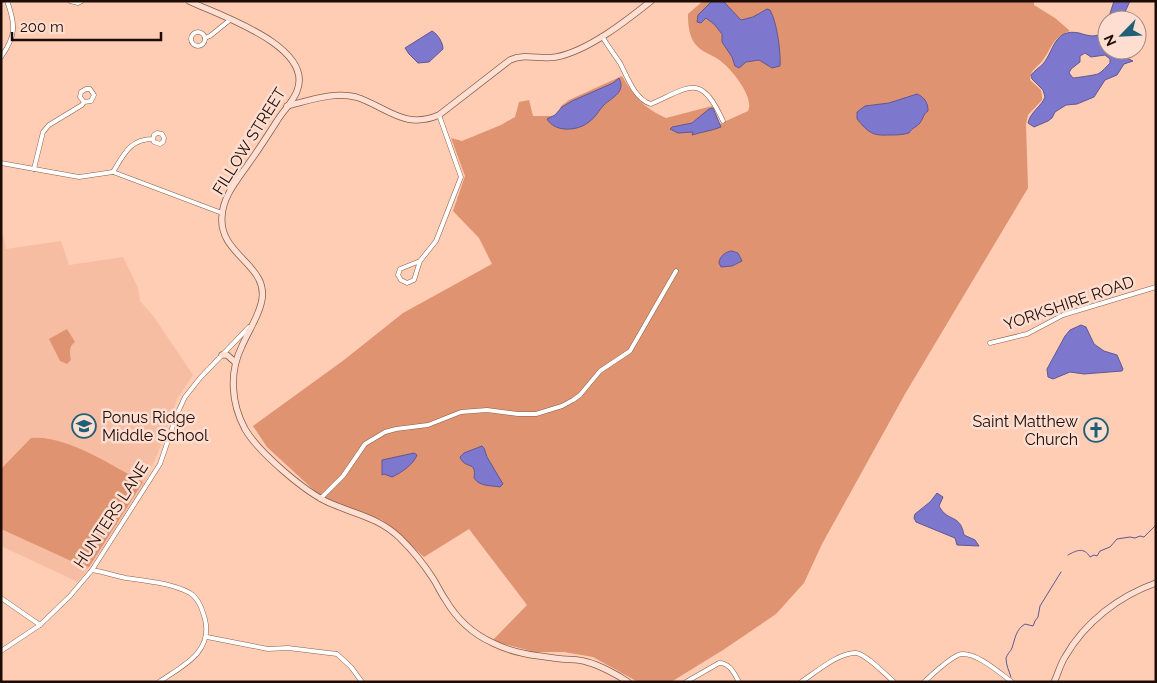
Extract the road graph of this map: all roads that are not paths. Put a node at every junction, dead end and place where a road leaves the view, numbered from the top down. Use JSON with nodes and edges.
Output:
{"nodes":[{"id":1,"x":7,"y":1,"type":"edge"},
{"id":2,"x":70,"y":1,"type":"edge"},
{"id":3,"x":82,"y":1,"type":"edge"},
{"id":4,"x":189,"y":1,"type":"edge"},
{"id":5,"x":651,"y":1,"type":"edge"},
{"id":6,"x":643,"y":4,"type":"edge"},
{"id":7,"x":232,"y":19,"type":"junction"},
{"id":8,"x":602,"y":36,"type":"junction"},
{"id":9,"x":205,"y":38,"type":"dead end"},
{"id":10,"x":1,"y":57,"type":"edge"},
{"id":11,"x":84,"y":102,"type":"dead end"},
{"id":12,"x":287,"y":106,"type":"junction"},
{"id":13,"x":439,"y":115,"type":"junction"},
{"id":14,"x":723,"y":121,"type":"dead end"},
{"id":15,"x":153,"y":139,"type":"dead end"},
{"id":16,"x":1,"y":163,"type":"edge"},
{"id":17,"x":34,"y":169,"type":"junction"},
{"id":18,"x":114,"y":172,"type":"junction"},
{"id":19,"x":222,"y":213,"type":"junction"},
{"id":20,"x":420,"y":261,"type":"junction"},
{"id":21,"x":676,"y":271,"type":"dead end"},
{"id":22,"x":1156,"y":287,"type":"edge"},
{"id":23,"x":252,"y":325,"type":"junction"},
{"id":24,"x":990,"y":343,"type":"dead end"},
{"id":25,"x":222,"y":355,"type":"junction"},
{"id":26,"x":235,"y":362,"type":"junction"},
{"id":27,"x":320,"y":498,"type":"junction"},
{"id":28,"x":92,"y":570,"type":"junction"},
{"id":29,"x":1156,"y":583,"type":"edge"},
{"id":30,"x":1,"y":598,"type":"edge"},
{"id":31,"x":40,"y":625,"type":"junction"},
{"id":32,"x":206,"y":637,"type":"junction"},
{"id":33,"x":1,"y":651,"type":"edge"},
{"id":34,"x":159,"y":682,"type":"edge"},
{"id":35,"x":362,"y":682,"type":"edge"},
{"id":36,"x":628,"y":682,"type":"edge"},
{"id":37,"x":686,"y":682,"type":"edge"},
{"id":38,"x":739,"y":682,"type":"edge"},
{"id":39,"x":801,"y":682,"type":"edge"},
{"id":40,"x":894,"y":682,"type":"edge"},
{"id":41,"x":924,"y":682,"type":"edge"},
{"id":42,"x":1012,"y":682,"type":"edge"},
{"id":43,"x":1054,"y":682,"type":"edge"}],
"edges":[{"from":1,"to":10,"type":"street"},
{"from":2,"to":3,"type":"street"},
{"from":4,"to":7,"type":"street","name":"FILLOW STREET"},
{"from":5,"to":6,"type":"street"},
{"from":6,"to":8,"type":"street"},
{"from":7,"to":9,"type":"street"},
{"from":7,"to":12,"type":"street","name":"FILLOW STREET"},
{"from":8,"to":13,"type":"street"},
{"from":8,"to":14,"type":"street"},
{"from":11,"to":17,"type":"street"},
{"from":12,"to":13,"type":"street"},
{"from":12,"to":19,"type":"street","name":"FILLOW STREET"},
{"from":13,"to":20,"type":"street"},
{"from":15,"to":18,"type":"street"},
{"from":16,"to":17,"type":"street"},
{"from":17,"to":18,"type":"street"},
{"from":18,"to":19,"type":"street"},
{"from":19,"to":23,"type":"street","name":"FILLOW STREET"},
{"from":20,"to":20,"type":"street"},
{"from":21,"to":27,"type":"street"},
{"from":22,"to":24,"type":"street","name":"YORKSHIRE ROAD"},
{"from":23,"to":25,"type":"street","name":"HUNTERS LANE"},
{"from":23,"to":26,"type":"street","name":"FILLOW STREET"},
{"from":25,"to":26,"type":"street"},
{"from":25,"to":28,"type":"street","name":"HUNTERS LANE"},
{"from":26,"to":27,"type":"street","name":"FILLOW STREET"},
{"from":27,"to":36,"type":"street","name":"FILLOW STREET"},
{"from":28,"to":31,"type":"street","name":"HUNTERS LANE"},
{"from":28,"to":32,"type":"street"},
{"from":29,"to":43,"type":"street"},
{"from":30,"to":31,"type":"street"},
{"from":31,"to":33,"type":"street","name":"HUNTERS LANE"},
{"from":32,"to":34,"type":"street"},
{"from":32,"to":35,"type":"street"},
{"from":37,"to":38,"type":"street"},
{"from":39,"to":40,"type":"street"},
{"from":41,"to":42,"type":"street"}]}
